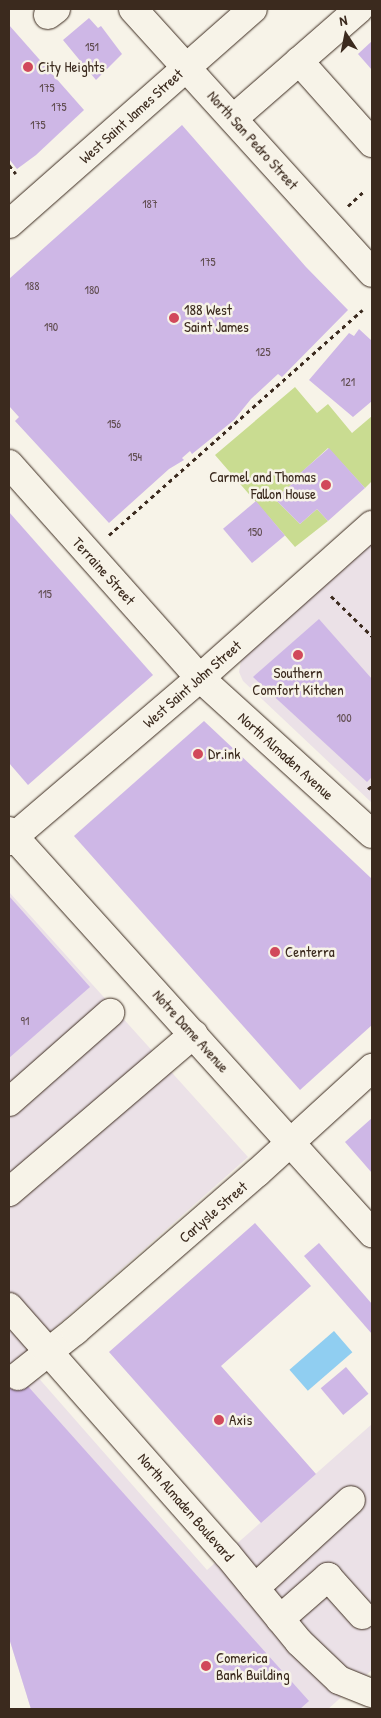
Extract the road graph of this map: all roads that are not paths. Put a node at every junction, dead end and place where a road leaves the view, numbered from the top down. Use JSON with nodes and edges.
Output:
{"nodes":[{"id":1,"x":133,"y":9,"type":"edge"},
{"id":2,"x":253,"y":9,"type":"edge"},
{"id":3,"x":358,"y":9,"type":"edge"},
{"id":4,"x":299,"y":61,"type":"junction"},
{"id":5,"x":186,"y":67,"type":"junction"},
{"id":6,"x":234,"y":118,"type":"junction"},
{"id":7,"x":372,"y":143,"type":"edge"},
{"id":8,"x":9,"y":224,"type":"edge"},
{"id":9,"x":372,"y":273,"type":"edge"},
{"id":10,"x":9,"y":464,"type":"edge"},
{"id":11,"x":372,"y":525,"type":"edge"},
{"id":12,"x":200,"y":678,"type":"junction"},
{"id":13,"x":372,"y":834,"type":"edge"},
{"id":14,"x":10,"y":836,"type":"edge"},
{"id":15,"x":110,"y":1013,"type":"dead end"},
{"id":16,"x":194,"y":1034,"type":"junction"},
{"id":17,"x":372,"y":1068,"type":"edge"},
{"id":18,"x":9,"y":1102,"type":"edge"},
{"id":19,"x":290,"y":1143,"type":"junction"},
{"id":20,"x":9,"y":1192,"type":"edge"},
{"id":21,"x":372,"y":1233,"type":"edge"},
{"id":22,"x":9,"y":1307,"type":"edge"},
{"id":23,"x":49,"y":1351,"type":"junction"},
{"id":24,"x":18,"y":1376,"type":"dead end"},
{"id":25,"x":351,"y":1500,"type":"dead end"},
{"id":26,"x":255,"y":1588,"type":"junction"},
{"id":27,"x":362,"y":1615,"type":"dead end"},
{"id":28,"x":280,"y":1619,"type":"junction"},
{"id":29,"x":372,"y":1693,"type":"edge"}],
"edges":[{"from":1,"to":5,"type":"street","name":"North San Pedro Street"},
{"from":2,"to":5,"type":"street","name":"West Saint James Street"},
{"from":3,"to":4,"type":"street"},
{"from":4,"to":6,"type":"street"},
{"from":4,"to":7,"type":"street"},
{"from":5,"to":6,"type":"street","name":"North San Pedro Street"},
{"from":5,"to":8,"type":"street","name":"West Saint James Street"},
{"from":6,"to":9,"type":"street","name":"North San Pedro Street"},
{"from":10,"to":12,"type":"street","name":"Terraine Street"},
{"from":11,"to":12,"type":"street","name":"West Saint John Street"},
{"from":12,"to":13,"type":"street","name":"North Almaden Avenue"},
{"from":12,"to":14,"type":"street","name":"West Saint John Street"},
{"from":14,"to":16,"type":"street","name":"Notre Dame Avenue"},
{"from":15,"to":18,"type":"street"},
{"from":16,"to":19,"type":"street","name":"Notre Dame Avenue"},
{"from":16,"to":20,"type":"street"},
{"from":17,"to":19,"type":"street","name":"Carlysle Street"},
{"from":19,"to":21,"type":"street","name":"Notre Dame Avenue"},
{"from":19,"to":23,"type":"street","name":"Carlysle Street"},
{"from":22,"to":23,"type":"street","name":"North Almaden Boulevard"},
{"from":23,"to":24,"type":"street","name":"Carlysle Street"},
{"from":23,"to":26,"type":"street","name":"North Almaden Boulevard"},
{"from":25,"to":26,"type":"street"},
{"from":26,"to":28,"type":"street","name":"North Almaden Boulevard"},
{"from":27,"to":28,"type":"street"},
{"from":28,"to":29,"type":"street","name":"North Almaden Boulevard"}]}
